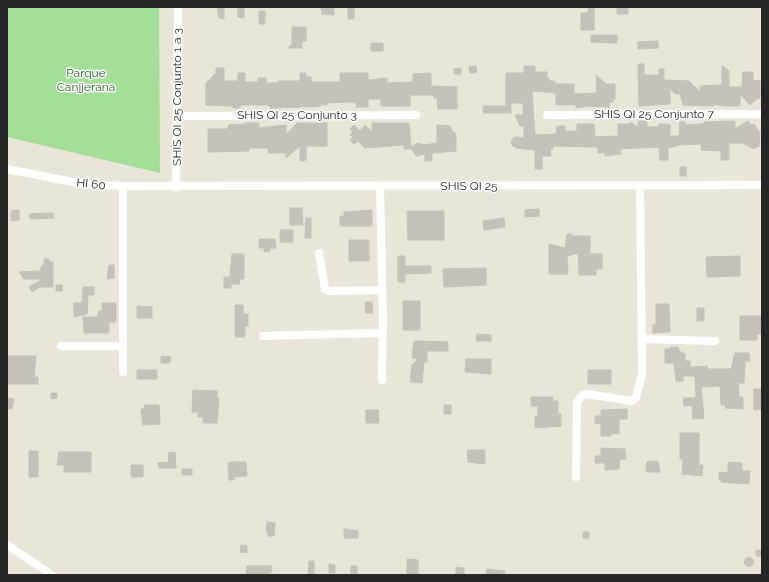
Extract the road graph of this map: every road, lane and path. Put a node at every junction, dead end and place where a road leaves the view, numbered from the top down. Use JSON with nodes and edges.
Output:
{"nodes":[{"id":1,"x":178,"y":7,"type":"edge"},
{"id":2,"x":762,"y":114,"type":"edge"},
{"id":3,"x":416,"y":115,"type":"dead end"},
{"id":4,"x":547,"y":115,"type":"dead end"},
{"id":5,"x":177,"y":116,"type":"junction"},
{"id":6,"x":7,"y":169,"type":"edge"},
{"id":7,"x":640,"y":185,"type":"junction"},
{"id":8,"x":762,"y":185,"type":"edge"},
{"id":9,"x":122,"y":186,"type":"junction"},
{"id":10,"x":380,"y":186,"type":"junction"},
{"id":11,"x":176,"y":187,"type":"junction"},
{"id":12,"x":319,"y":252,"type":"dead end"},
{"id":13,"x":382,"y":290,"type":"junction"},
{"id":14,"x":383,"y":333,"type":"junction"},
{"id":15,"x":263,"y":336,"type":"dead end"},
{"id":16,"x":642,"y":339,"type":"junction"},
{"id":17,"x":715,"y":341,"type":"dead end"},
{"id":18,"x":61,"y":346,"type":"dead end"},
{"id":19,"x":123,"y":346,"type":"junction"},
{"id":20,"x":123,"y":372,"type":"dead end"},
{"id":21,"x":382,"y":380,"type":"dead end"},
{"id":22,"x":576,"y":477,"type":"dead end"},
{"id":23,"x":7,"y":545,"type":"edge"},
{"id":24,"x":52,"y":575,"type":"edge"}],
"edges":[{"from":1,"to":5,"type":"street","name":"SHIS QI 25 Conjunto 1 a 3"},
{"from":2,"to":4,"type":"street","name":"SHIS QI 25 Conjunto 7"},
{"from":3,"to":5,"type":"street","name":"SHIS QI 25 Conjunto 3"},
{"from":5,"to":11,"type":"street","name":"SHIS QI 25 Conjunto 1 a 3"},
{"from":6,"to":9,"type":"street","name":"HI 60"},
{"from":7,"to":8,"type":"street","name":"SHIS QI 25"},
{"from":7,"to":10,"type":"street","name":"SHIS QI 25"},
{"from":7,"to":16,"type":"street"},
{"from":9,"to":11,"type":"street","name":"HI 60"},
{"from":9,"to":19,"type":"street"},
{"from":10,"to":11,"type":"street","name":"SHIS QI 25"},
{"from":10,"to":13,"type":"street"},
{"from":12,"to":13,"type":"street"},
{"from":13,"to":14,"type":"street"},
{"from":14,"to":15,"type":"street"},
{"from":14,"to":21,"type":"street"},
{"from":16,"to":17,"type":"street"},
{"from":16,"to":22,"type":"street"},
{"from":18,"to":19,"type":"street"},
{"from":19,"to":20,"type":"street"},
{"from":23,"to":24,"type":"street"}]}
